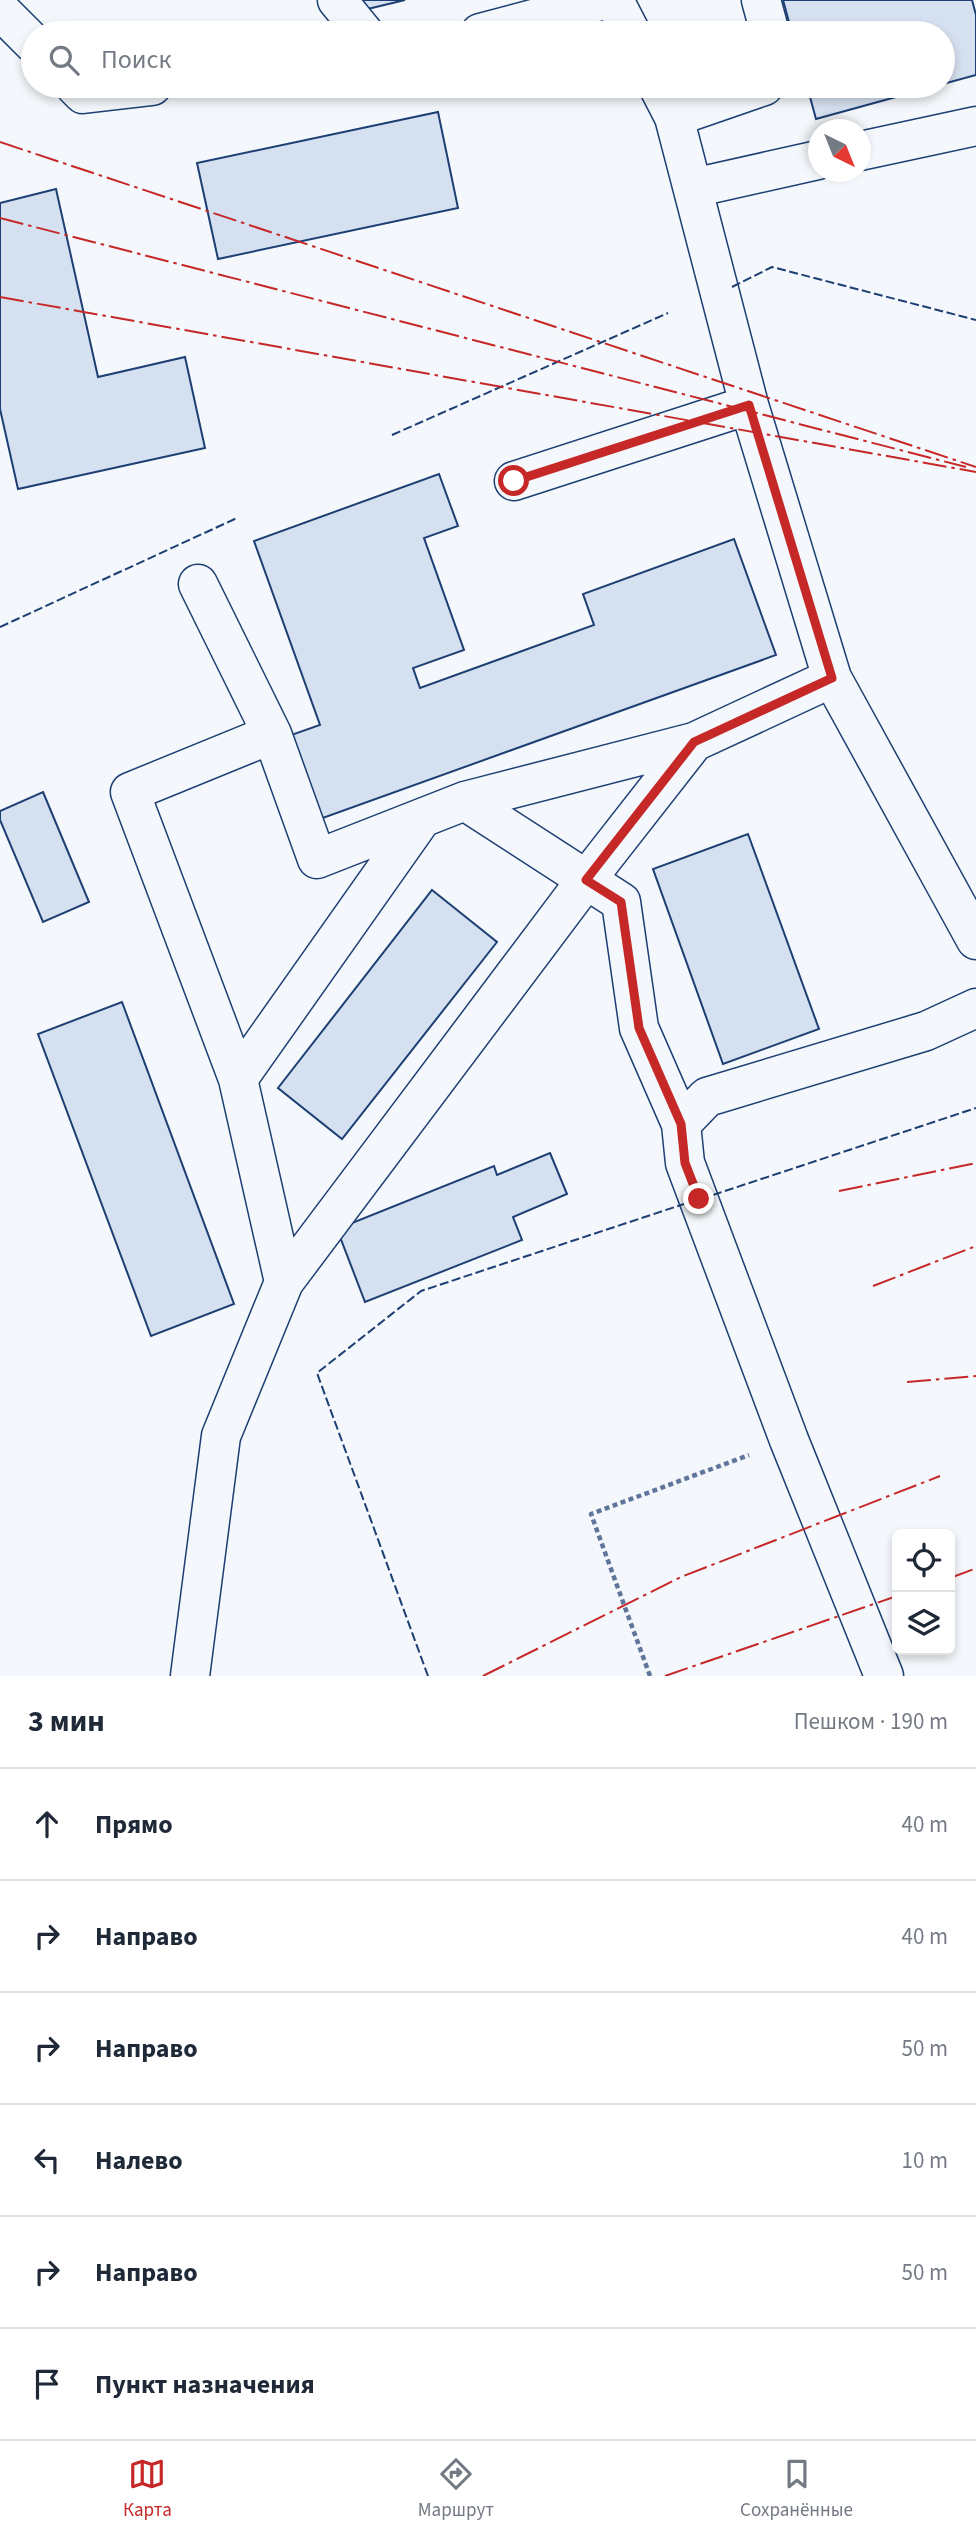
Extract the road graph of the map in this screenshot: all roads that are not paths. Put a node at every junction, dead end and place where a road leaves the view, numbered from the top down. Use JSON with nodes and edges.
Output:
{"nodes":[{"id":1,"x":337,"y":0,"type":"edge"},
{"id":2,"x":605,"y":0,"type":"edge"},
{"id":3,"x":614,"y":0,"type":"edge"},
{"id":4,"x":761,"y":0,"type":"edge"},
{"id":5,"x":0,"y":10,"type":"edge"},
{"id":6,"x":354,"y":21,"type":"edge"},
{"id":7,"x":525,"y":21,"type":"edge"},
{"id":8,"x":625,"y":21,"type":"edge"},
{"id":9,"x":767,"y":21,"type":"edge"},
{"id":10,"x":21,"y":31,"type":"edge"},
{"id":11,"x":690,"y":98,"type":"edge"},
{"id":12,"x":666,"y":102,"type":"edge"},
{"id":13,"x":976,"y":126,"type":"edge"},
{"id":14,"x":871,"y":149,"type":"edge"},
{"id":15,"x":808,"y":162,"type":"edge"},
{"id":16,"x":694,"y":188,"type":"junction"},
{"id":17,"x":749,"y":405,"type":"junction"},
{"id":18,"x":514,"y":481,"type":"dead end"},
{"id":19,"x":198,"y":584,"type":"dead end"},
{"id":20,"x":832,"y":678,"type":"junction"},
{"id":21,"x":272,"y":733,"type":"junction"},
{"id":22,"x":694,"y":742,"type":"junction"},
{"id":23,"x":466,"y":801,"type":"junction"},
{"id":24,"x":422,"y":818,"type":"junction"},
{"id":25,"x":586,"y":880,"type":"junction"},
{"id":26,"x":976,"y":940,"type":"edge"},
{"id":27,"x":976,"y":1008,"type":"edge"},
{"id":28,"x":238,"y":1079,"type":"junction"},
{"id":29,"x":681,"y":1124,"type":"junction"},
{"id":30,"x":284,"y":1282,"type":"junction"},
{"id":31,"x":190,"y":1676,"type":"edge"},
{"id":32,"x":884,"y":1676,"type":"edge"}],
"edges":[{"from":1,"to":6,"type":"lane"},
{"from":2,"to":7,"type":"lane"},
{"from":3,"to":8,"type":"lane"},
{"from":4,"to":9,"type":"lane"},
{"from":5,"to":10,"type":"lane"},
{"from":11,"to":12,"type":"lane"},
{"from":12,"to":16,"type":"lane"},
{"from":13,"to":14,"type":"lane"},
{"from":15,"to":16,"type":"lane"},
{"from":16,"to":17,"type":"lane"},
{"from":17,"to":18,"type":"lane"},
{"from":17,"to":20,"type":"lane"},
{"from":19,"to":21,"type":"lane"},
{"from":20,"to":22,"type":"lane"},
{"from":20,"to":26,"type":"lane"},
{"from":21,"to":24,"type":"lane"},
{"from":21,"to":28,"type":"lane"},
{"from":22,"to":23,"type":"lane"},
{"from":22,"to":25,"type":"lane"},
{"from":23,"to":24,"type":"lane"},
{"from":23,"to":25,"type":"lane"},
{"from":24,"to":28,"type":"lane"},
{"from":25,"to":29,"type":"lane"},
{"from":25,"to":30,"type":"lane"},
{"from":27,"to":29,"type":"lane"},
{"from":28,"to":30,"type":"lane"},
{"from":29,"to":32,"type":"lane"},
{"from":30,"to":31,"type":"lane"}]}
